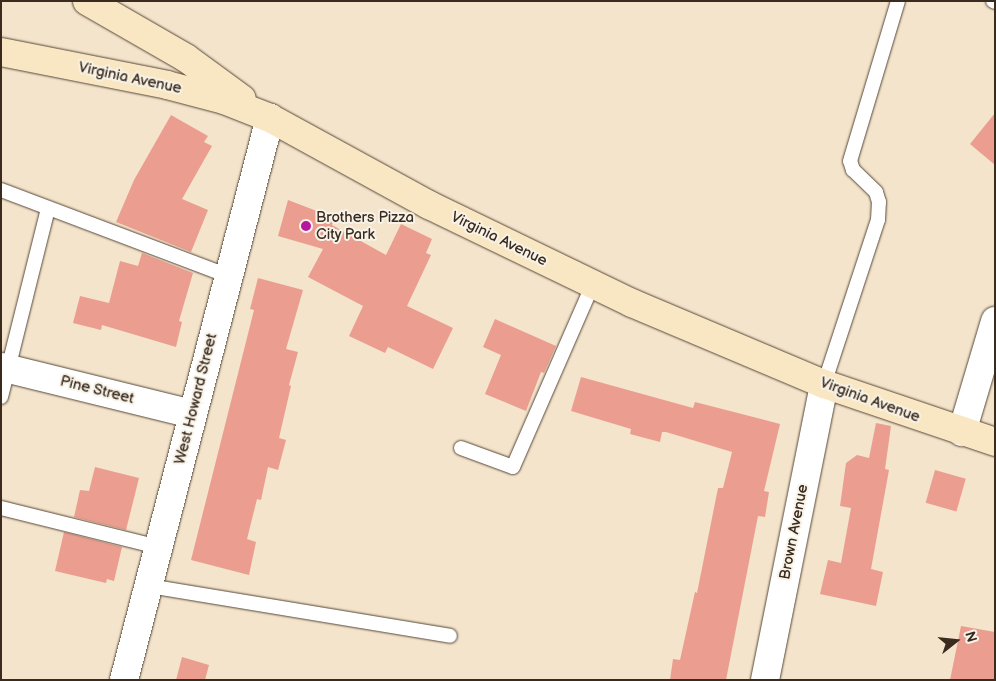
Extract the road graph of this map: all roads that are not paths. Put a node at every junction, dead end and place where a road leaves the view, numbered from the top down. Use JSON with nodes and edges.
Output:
{"nodes":[{"id":1,"x":87,"y":1,"type":"edge"},
{"id":2,"x":898,"y":1,"type":"edge"},
{"id":3,"x":1,"y":52,"type":"edge"},
{"id":4,"x":270,"y":118,"type":"junction"},
{"id":5,"x":1,"y":190,"type":"edge"},
{"id":6,"x":48,"y":209,"type":"junction"},
{"id":7,"x":228,"y":276,"type":"junction"},
{"id":8,"x":593,"y":284,"type":"junction"},
{"id":9,"x":995,"y":321,"type":"edge"},
{"id":10,"x":5,"y":367,"type":"edge"},
{"id":11,"x":824,"y":384,"type":"junction"},
{"id":12,"x":1,"y":396,"type":"edge"},
{"id":13,"x":192,"y":414,"type":"junction"},
{"id":14,"x":962,"y":432,"type":"junction"},
{"id":15,"x":995,"y":442,"type":"edge"},
{"id":16,"x":461,"y":448,"type":"dead end"},
{"id":17,"x":1,"y":508,"type":"edge"},
{"id":18,"x":159,"y":547,"type":"junction"},
{"id":19,"x":149,"y":586,"type":"junction"},
{"id":20,"x":450,"y":636,"type":"dead end"},
{"id":21,"x":124,"y":680,"type":"edge"},
{"id":22,"x":765,"y":680,"type":"edge"}],
"edges":[{"from":1,"to":4,"type":"main road"},
{"from":2,"to":11,"type":"lane"},
{"from":3,"to":4,"type":"main road","name":"Virginia Avenue"},
{"from":4,"to":7,"type":"street","name":"West Howard Street"},
{"from":4,"to":8,"type":"main road","name":"Virginia Avenue"},
{"from":5,"to":6,"type":"lane"},
{"from":6,"to":7,"type":"lane"},
{"from":6,"to":10,"type":"lane"},
{"from":7,"to":13,"type":"street","name":"West Howard Street"},
{"from":8,"to":11,"type":"main road","name":"Virginia Avenue"},
{"from":8,"to":16,"type":"lane"},
{"from":9,"to":14,"type":"street"},
{"from":10,"to":12,"type":"lane"},
{"from":10,"to":13,"type":"street","name":"Pine Street"},
{"from":11,"to":14,"type":"main road","name":"Virginia Avenue"},
{"from":11,"to":22,"type":"street","name":"Brown Avenue"},
{"from":13,"to":18,"type":"street","name":"West Howard Street"},
{"from":14,"to":15,"type":"main road","name":"Virginia Avenue"},
{"from":17,"to":18,"type":"lane"},
{"from":18,"to":19,"type":"street","name":"West Howard Street"},
{"from":19,"to":20,"type":"lane"},
{"from":19,"to":21,"type":"street","name":"West Howard Street"}]}
